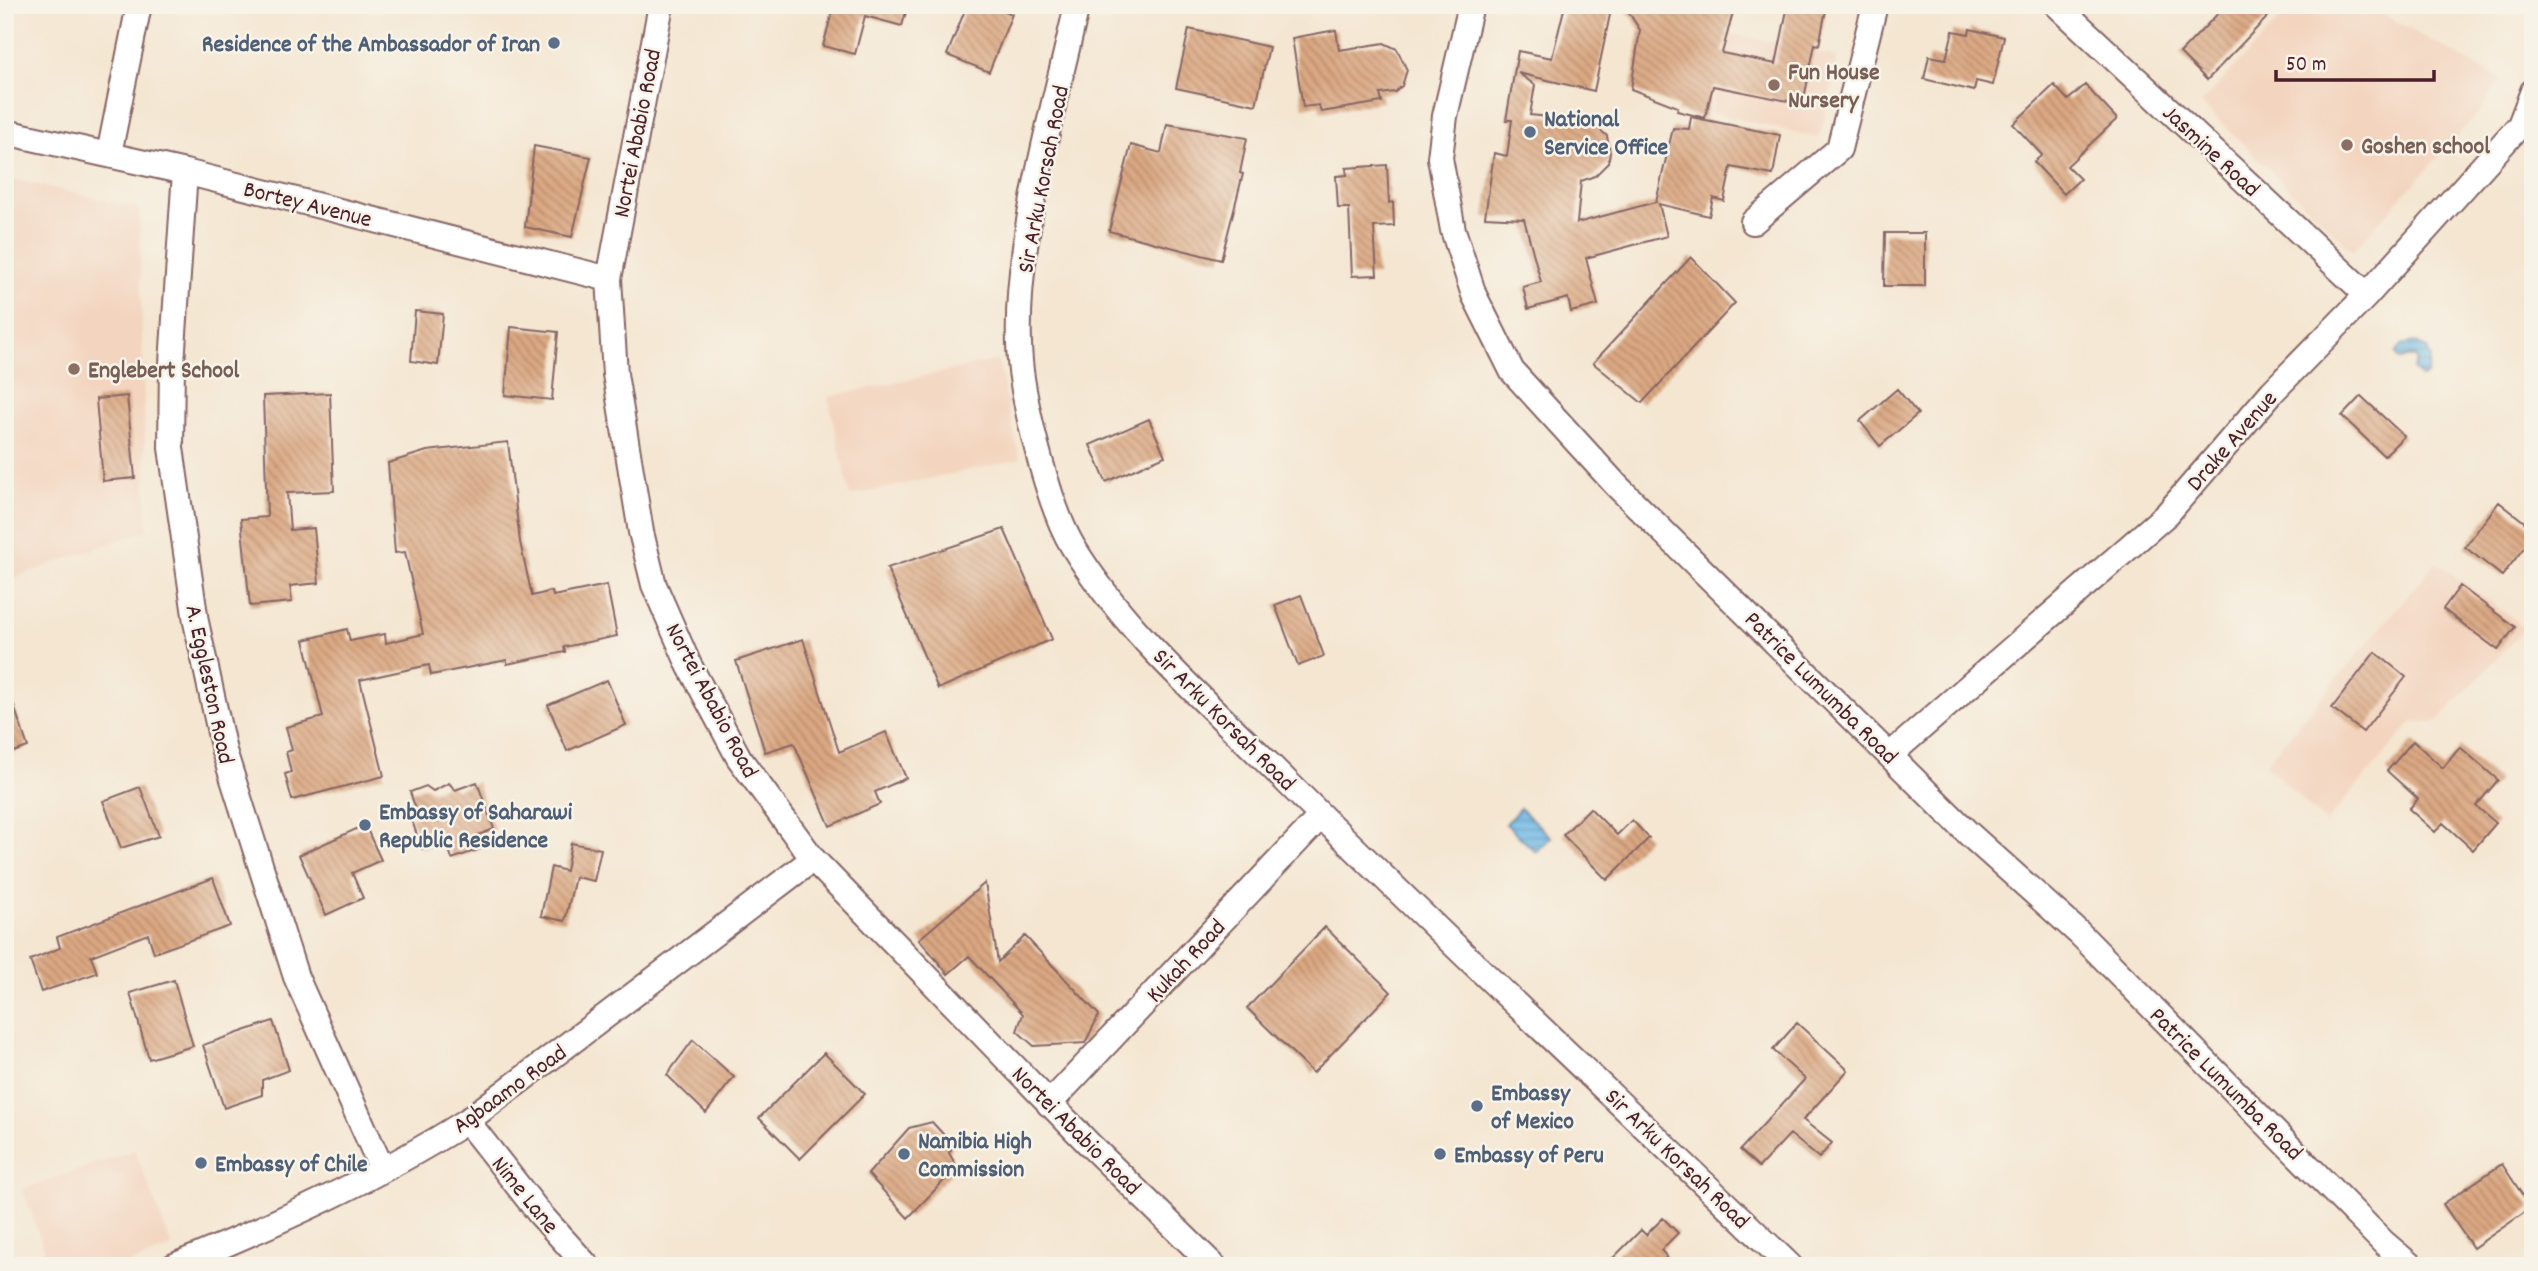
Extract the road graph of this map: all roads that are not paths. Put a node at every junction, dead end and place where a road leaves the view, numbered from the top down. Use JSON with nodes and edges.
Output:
{"nodes":[{"id":1,"x":139,"y":5,"type":"edge"},
{"id":2,"x":661,"y":5,"type":"edge"},
{"id":3,"x":1077,"y":5,"type":"edge"},
{"id":4,"x":1875,"y":5,"type":"edge"},
{"id":5,"x":2057,"y":5,"type":"edge"},
{"id":6,"x":1464,"y":7,"type":"edge"},
{"id":7,"x":2533,"y":91,"type":"edge"},
{"id":8,"x":5,"y":132,"type":"edge"},
{"id":9,"x":109,"y":154,"type":"junction"},
{"id":10,"x":185,"y":172,"type":"junction"},
{"id":11,"x":1753,"y":222,"type":"dead end"},
{"id":12,"x":609,"y":279,"type":"junction"},
{"id":13,"x":2367,"y":295,"type":"junction"},
{"id":14,"x":1891,"y":754,"type":"junction"},
{"id":15,"x":1321,"y":816,"type":"junction"},
{"id":16,"x":813,"y":859,"type":"junction"},
{"id":17,"x":1049,"y":1104,"type":"junction"},
{"id":18,"x":467,"y":1121,"type":"junction"},
{"id":19,"x":382,"y":1169,"type":"junction"},
{"id":20,"x":174,"y":1266,"type":"edge"},
{"id":21,"x":587,"y":1266,"type":"edge"},
{"id":22,"x":1214,"y":1266,"type":"edge"},
{"id":23,"x":1790,"y":1266,"type":"edge"},
{"id":24,"x":2410,"y":1266,"type":"edge"}],
"edges":[{"from":1,"to":9,"type":"street"},
{"from":2,"to":12,"type":"street","name":"Nortei Ababio Road"},
{"from":3,"to":15,"type":"street","name":"Sir Arku Korsah Road"},
{"from":4,"to":11,"type":"street"},
{"from":5,"to":13,"type":"street","name":"Jasmine Road"},
{"from":6,"to":14,"type":"street","name":"Patrice Lumumba Road"},
{"from":7,"to":13,"type":"street","name":"Drake Avenue"},
{"from":8,"to":9,"type":"street","name":"Bortey Avenue"},
{"from":9,"to":10,"type":"street","name":"Bortey Avenue"},
{"from":10,"to":12,"type":"street","name":"Bortey Avenue"},
{"from":10,"to":19,"type":"street","name":"A. Eggleston Road"},
{"from":12,"to":16,"type":"street","name":"Nortei Ababio Road"},
{"from":13,"to":14,"type":"street","name":"Drake Avenue"},
{"from":14,"to":24,"type":"street","name":"Patrice Lumumba Road"},
{"from":15,"to":17,"type":"street","name":"Kukah Road"},
{"from":15,"to":23,"type":"street","name":"Sir Arku Korsah Road"},
{"from":16,"to":17,"type":"street","name":"Nortei Ababio Road"},
{"from":16,"to":18,"type":"street","name":"Agbaamo Road"},
{"from":17,"to":22,"type":"street","name":"Nortei Ababio Road"},
{"from":18,"to":19,"type":"street","name":"Agbaamo Road"},
{"from":18,"to":21,"type":"street","name":"Nime Lane"},
{"from":19,"to":20,"type":"street","name":"Agbaamo Road"}]}
